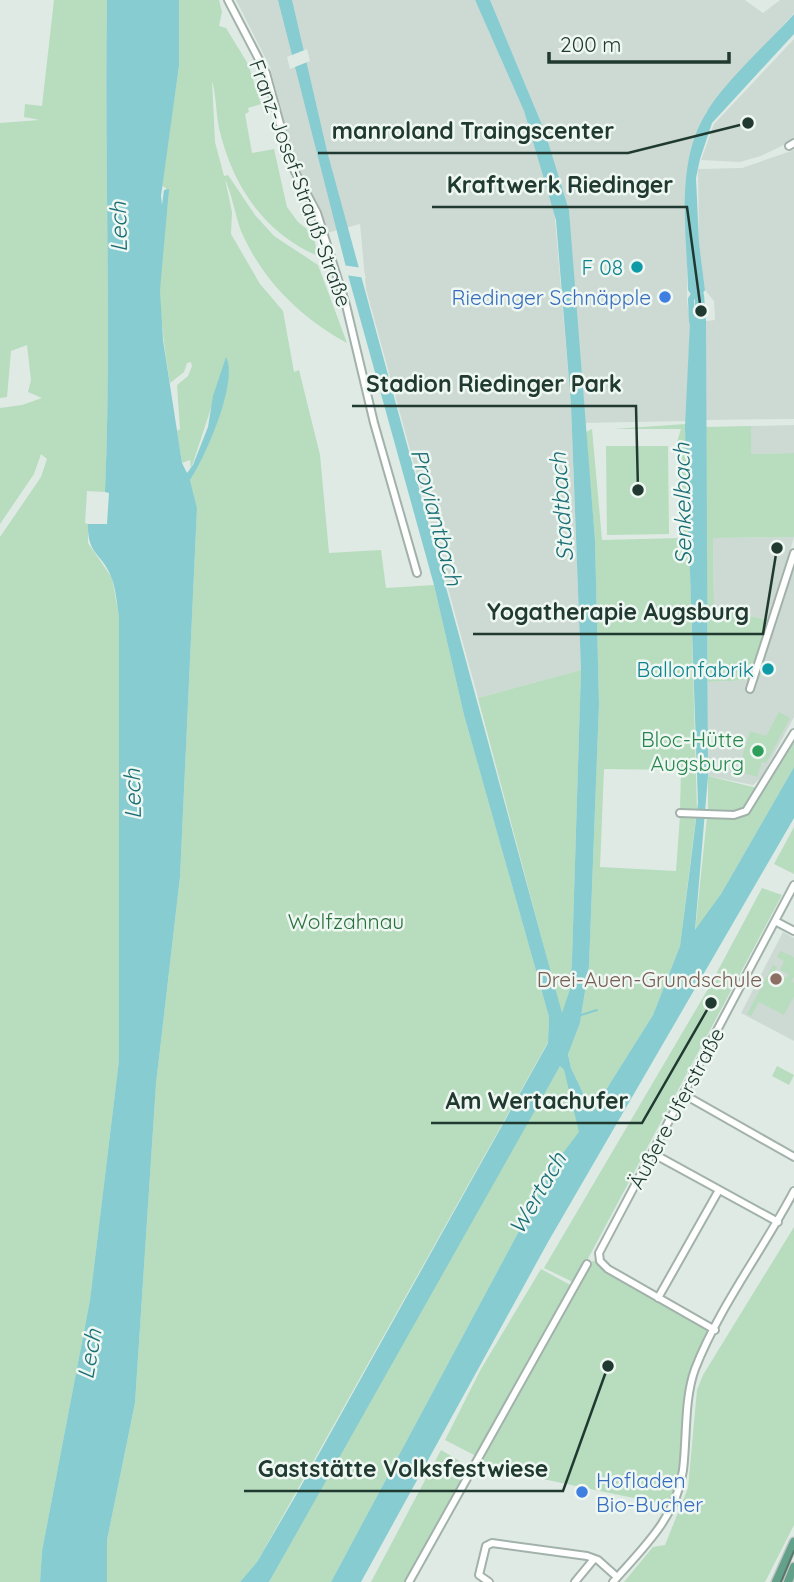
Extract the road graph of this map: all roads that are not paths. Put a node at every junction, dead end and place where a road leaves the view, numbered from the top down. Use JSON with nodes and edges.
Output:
{"nodes":[{"id":1,"x":228,"y":0,"type":"edge"},
{"id":2,"x":794,"y":553,"type":"edge"},
{"id":3,"x":417,"y":573,"type":"dead end"},
{"id":4,"x":750,"y":689,"type":"dead end"},
{"id":5,"x":794,"y":733,"type":"edge"},
{"id":6,"x":680,"y":813,"type":"dead end"},
{"id":7,"x":794,"y":885,"type":"edge"},
{"id":8,"x":775,"y":921,"type":"junction"},
{"id":9,"x":794,"y":931,"type":"edge"},
{"id":10,"x":683,"y":1094,"type":"junction"},
{"id":11,"x":652,"y":1153,"type":"junction"},
{"id":12,"x":794,"y":1157,"type":"edge"},
{"id":13,"x":719,"y":1190,"type":"junction"},
{"id":14,"x":794,"y":1191,"type":"edge"},
{"id":15,"x":778,"y":1222,"type":"junction"},
{"id":16,"x":587,"y":1264,"type":"dead end"},
{"id":17,"x":658,"y":1298,"type":"junction"},
{"id":18,"x":715,"y":1330,"type":"junction"},
{"id":19,"x":794,"y":1542,"type":"edge"},
{"id":20,"x":594,"y":1559,"type":"junction"},
{"id":21,"x":794,"y":1567,"type":"edge"},
{"id":22,"x":615,"y":1580,"type":"edge"},
{"id":23,"x":409,"y":1582,"type":"edge"},
{"id":24,"x":489,"y":1582,"type":"edge"},
{"id":25,"x":575,"y":1582,"type":"edge"},
{"id":26,"x":776,"y":1582,"type":"edge"},
{"id":27,"x":788,"y":1582,"type":"edge"}],
"edges":[{"from":1,"to":3,"type":"street","name":"Franz-Josef-Strauß-Straße"},
{"from":2,"to":4,"type":"street"},
{"from":5,"to":6,"type":"street"},
{"from":7,"to":8,"type":"street","name":"Äußere Uferstraße"},
{"from":8,"to":9,"type":"street"},
{"from":8,"to":10,"type":"street","name":"Äußere Uferstraße"},
{"from":10,"to":11,"type":"street","name":"Äußere Uferstraße"},
{"from":10,"to":12,"type":"street"},
{"from":11,"to":13,"type":"street"},
{"from":11,"to":17,"type":"street","name":"Äußere Uferstraße"},
{"from":13,"to":15,"type":"street"},
{"from":13,"to":17,"type":"street"},
{"from":14,"to":15,"type":"street"},
{"from":15,"to":18,"type":"street"},
{"from":16,"to":23,"type":"street"},
{"from":17,"to":18,"type":"street"},
{"from":18,"to":22,"type":"street"},
{"from":19,"to":26,"type":"main road"},
{"from":20,"to":22,"type":"street"},
{"from":20,"to":24,"type":"street"},
{"from":20,"to":25,"type":"street"},
{"from":21,"to":27,"type":"main road"}]}
